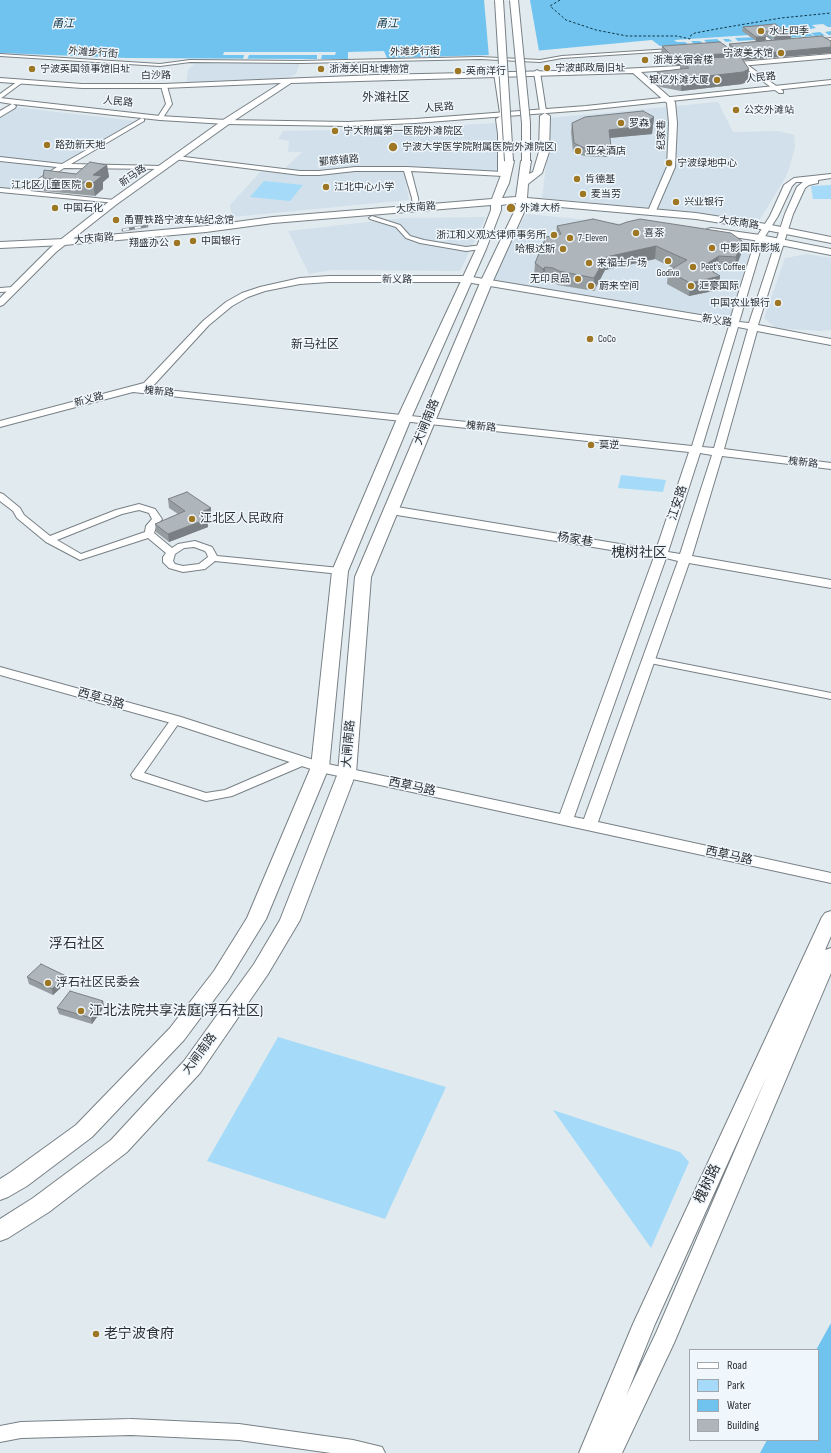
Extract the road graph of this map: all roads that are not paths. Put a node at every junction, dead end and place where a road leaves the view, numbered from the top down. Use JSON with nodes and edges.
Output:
{"nodes":[{"id":1,"x":499,"y":0,"type":"edge"},
{"id":2,"x":514,"y":0,"type":"edge"},
{"id":3,"x":760,"y":33,"type":"edge"},
{"id":4,"x":831,"y":38,"type":"edge"},
{"id":5,"x":823,"y":39,"type":"junction"},
{"id":6,"x":809,"y":40,"type":"edge"},
{"id":7,"x":780,"y":42,"type":"edge"},
{"id":8,"x":772,"y":43,"type":"junction"},
{"id":9,"x":762,"y":44,"type":"edge"},
{"id":10,"x":831,"y":44,"type":"edge"},
{"id":11,"x":677,"y":50,"type":"edge"},
{"id":12,"x":0,"y":55,"type":"edge"},
{"id":13,"x":831,"y":56,"type":"edge"},
{"id":14,"x":740,"y":62,"type":"junction"},
{"id":15,"x":704,"y":66,"type":"edge"},
{"id":16,"x":720,"y":66,"type":"edge"},
{"id":17,"x":635,"y":71,"type":"junction"},
{"id":18,"x":537,"y":72,"type":"junction"},
{"id":19,"x":497,"y":74,"type":"junction"},
{"id":20,"x":0,"y":80,"type":"edge"},
{"id":21,"x":289,"y":81,"type":"junction"},
{"id":22,"x":20,"y":82,"type":"junction"},
{"id":23,"x":831,"y":82,"type":"edge"},
{"id":24,"x":164,"y":86,"type":"junction"},
{"id":25,"x":831,"y":87,"type":"edge"},
{"id":26,"x":779,"y":90,"type":"junction"},
{"id":27,"x":0,"y":101,"type":"edge"},
{"id":28,"x":669,"y":101,"type":"junction"},
{"id":29,"x":12,"y":106,"type":"junction"},
{"id":30,"x":544,"y":114,"type":"junction"},
{"id":31,"x":0,"y":115,"type":"edge"},
{"id":32,"x":502,"y":116,"type":"junction"},
{"id":33,"x":160,"y":118,"type":"junction"},
{"id":34,"x":142,"y":120,"type":"junction"},
{"id":35,"x":224,"y":124,"type":"junction"},
{"id":36,"x":176,"y":158,"type":"junction"},
{"id":37,"x":0,"y":159,"type":"edge"},
{"id":38,"x":63,"y":166,"type":"junction"},
{"id":39,"x":162,"y":168,"type":"junction"},
{"id":40,"x":406,"y":169,"type":"junction"},
{"id":41,"x":831,"y":176,"type":"edge"},
{"id":42,"x":503,"y":178,"type":"junction"},
{"id":43,"x":831,"y":180,"type":"edge"},
{"id":44,"x":0,"y":190,"type":"edge"},
{"id":45,"x":24,"y":192,"type":"junction"},
{"id":46,"x":521,"y":198,"type":"junction"},
{"id":47,"x":114,"y":202,"type":"junction"},
{"id":48,"x":496,"y":205,"type":"junction"},
{"id":49,"x":416,"y":208,"type":"junction"},
{"id":50,"x":652,"y":211,"type":"junction"},
{"id":51,"x":372,"y":218,"type":"junction"},
{"id":52,"x":645,"y":222,"type":"edge"},
{"id":53,"x":766,"y":227,"type":"junction"},
{"id":54,"x":698,"y":229,"type":"edge"},
{"id":55,"x":784,"y":231,"type":"junction"},
{"id":56,"x":760,"y":238,"type":"junction"},
{"id":57,"x":831,"y":240,"type":"edge"},
{"id":58,"x":64,"y":242,"type":"junction"},
{"id":59,"x":779,"y":242,"type":"junction"},
{"id":60,"x":0,"y":245,"type":"edge"},
{"id":61,"x":482,"y":247,"type":"junction"},
{"id":62,"x":53,"y":250,"type":"junction"},
{"id":63,"x":831,"y":252,"type":"edge"},
{"id":64,"x":0,"y":253,"type":"edge"},
{"id":65,"x":466,"y":279,"type":"junction"},
{"id":66,"x":486,"y":283,"type":"junction"},
{"id":67,"x":13,"y":289,"type":"junction"},
{"id":68,"x":0,"y":290,"type":"edge"},
{"id":69,"x":0,"y":303,"type":"edge"},
{"id":70,"x":733,"y":323,"type":"junction"},
{"id":71,"x":753,"y":327,"type":"junction"},
{"id":72,"x":831,"y":342,"type":"edge"},
{"id":73,"x":148,"y":385,"type":"junction"},
{"id":74,"x":132,"y":389,"type":"junction"},
{"id":75,"x":405,"y":416,"type":"junction"},
{"id":76,"x":428,"y":419,"type":"junction"},
{"id":77,"x":0,"y":424,"type":"edge"},
{"id":78,"x":696,"y":448,"type":"junction"},
{"id":79,"x":719,"y":450,"type":"junction"},
{"id":80,"x":831,"y":462,"type":"edge"},
{"id":81,"x":831,"y":466,"type":"edge"},
{"id":82,"x":0,"y":496,"type":"edge"},
{"id":83,"x":391,"y":510,"type":"junction"},
{"id":84,"x":149,"y":534,"type":"junction"},
{"id":85,"x":49,"y":540,"type":"junction"},
{"id":86,"x":171,"y":552,"type":"junction"},
{"id":87,"x":661,"y":554,"type":"junction"},
{"id":88,"x":212,"y":558,"type":"junction"},
{"id":89,"x":685,"y":558,"type":"junction"},
{"id":90,"x":340,"y":571,"type":"junction"},
{"id":91,"x":831,"y":584,"type":"edge"},
{"id":92,"x":648,"y":660,"type":"junction"},
{"id":93,"x":0,"y":671,"type":"edge"},
{"id":94,"x":831,"y":696,"type":"edge"},
{"id":95,"x":176,"y":720,"type":"junction"},
{"id":96,"x":311,"y":764,"type":"junction"},
{"id":97,"x":347,"y":773,"type":"junction"},
{"id":98,"x":565,"y":821,"type":"junction"},
{"id":99,"x":589,"y":826,"type":"junction"},
{"id":100,"x":831,"y":878,"type":"edge"},
{"id":101,"x":831,"y":917,"type":"edge"},
{"id":102,"x":831,"y":954,"type":"edge"},
{"id":103,"x":0,"y":1190,"type":"edge"},
{"id":104,"x":0,"y":1231,"type":"edge"},
{"id":105,"x":0,"y":1434,"type":"edge"},
{"id":106,"x":376,"y":1453,"type":"edge"},
{"id":107,"x":591,"y":1453,"type":"edge"},
{"id":108,"x":610,"y":1453,"type":"edge"}],
"edges":[{"from":1,"to":42,"type":"main road","name":"大闸南路","bridge":true},
{"from":2,"to":46,"type":"main road","name":"大闸南路","bridge":true},
{"from":3,"to":8,"type":"street"},
{"from":4,"to":5,"type":"street"},
{"from":5,"to":6,"type":"street"},
{"from":5,"to":10,"type":"street"},
{"from":7,"to":8,"type":"street"},
{"from":8,"to":9,"type":"street"},
{"from":11,"to":12,"type":"street","name":"外滩步行街"},
{"from":13,"to":14,"type":"street"},
{"from":14,"to":16,"type":"street"},
{"from":14,"to":26,"type":"street"},
{"from":15,"to":17,"type":"street","name":"白沙路"},
{"from":17,"to":18,"type":"street","name":"白沙路"},
{"from":17,"to":28,"type":"street"},
{"from":18,"to":19,"type":"street","name":"白沙路"},
{"from":18,"to":30,"type":"street"},
{"from":19,"to":21,"type":"street","name":"白沙路"},
{"from":19,"to":32,"type":"street"},
{"from":20,"to":22,"type":"street","name":"白沙路"},
{"from":21,"to":24,"type":"street","name":"白沙路"},
{"from":21,"to":35,"type":"street","name":"新马路"},
{"from":22,"to":24,"type":"street","name":"白沙路"},
{"from":22,"to":27,"type":"street"},
{"from":23,"to":26,"type":"main road","name":"人民路"},
{"from":24,"to":33,"type":"street"},
{"from":25,"to":26,"type":"main road","name":"人民路"},
{"from":26,"to":28,"type":"main road","name":"人民路"},
{"from":27,"to":29,"type":"main road","name":"人民路"},
{"from":27,"to":33,"type":"main road","name":"人民路"},
{"from":28,"to":30,"type":"main road","name":"人民路"},
{"from":28,"to":50,"type":"street","name":"纪家巷"},
{"from":29,"to":31,"type":"main road"},
{"from":29,"to":34,"type":"main road","name":"人民路"},
{"from":30,"to":32,"type":"main road","name":"人民路"},
{"from":30,"to":46,"type":"main road"},
{"from":32,"to":35,"type":"main road","name":"人民路"},
{"from":32,"to":42,"type":"main road"},
{"from":33,"to":35,"type":"main road","name":"人民路"},
{"from":34,"to":35,"type":"main road","name":"人民路"},
{"from":34,"to":38,"type":"street"},
{"from":35,"to":36,"type":"street","name":"新马路"},
{"from":36,"to":39,"type":"street","name":"新马路"},
{"from":36,"to":40,"type":"street","name":"鄞慈镇路"},
{"from":37,"to":38,"type":"street"},
{"from":38,"to":39,"type":"street"},
{"from":38,"to":45,"type":"street"},
{"from":39,"to":47,"type":"street","name":"新马路"},
{"from":40,"to":42,"type":"street","name":"鄞慈镇路"},
{"from":40,"to":49,"type":"street"},
{"from":41,"to":53,"type":"street","name":"江安路"},
{"from":42,"to":48,"type":"main road","name":"大闸南路"},
{"from":43,"to":55,"type":"street","name":"江安路"},
{"from":44,"to":45,"type":"street"},
{"from":45,"to":47,"type":"street"},
{"from":46,"to":48,"type":"main road","name":"大庆南路"},
{"from":46,"to":50,"type":"main road","name":"大庆南路"},
{"from":46,"to":52,"type":"main road","name":"大庆南路"},
{"from":46,"to":66,"type":"main road","name":"大闸南路"},
{"from":47,"to":58,"type":"street","name":"新马路"},
{"from":48,"to":49,"type":"main road","name":"大庆南路"},
{"from":48,"to":51,"type":"main road","name":"大庆南路"},
{"from":48,"to":61,"type":"main road","name":"大闸南路"},
{"from":49,"to":58,"type":"main road","name":"大庆南路"},
{"from":50,"to":53,"type":"main road","name":"大庆南路"},
{"from":51,"to":61,"type":"street"},
{"from":51,"to":62,"type":"main road","name":"大庆南路"},
{"from":53,"to":55,"type":"main road","name":"大庆南路"},
{"from":53,"to":56,"type":"street","name":"江安路"},
{"from":54,"to":56,"type":"main road","name":"大庆南路"},
{"from":55,"to":57,"type":"main road","name":"大庆南路"},
{"from":55,"to":59,"type":"street","name":"江安路"},
{"from":56,"to":59,"type":"main road","name":"大庆南路"},
{"from":56,"to":70,"type":"street","name":"江安路"},
{"from":58,"to":60,"type":"main road","name":"大庆南路"},
{"from":58,"to":62,"type":"street","name":"新马路"},
{"from":59,"to":63,"type":"main road","name":"大庆南路"},
{"from":59,"to":71,"type":"street","name":"江安路"},
{"from":61,"to":65,"type":"main road","name":"大闸南路"},
{"from":62,"to":64,"type":"main road","name":"大庆南路"},
{"from":62,"to":67,"type":"street","name":"新马路"},
{"from":65,"to":66,"type":"street","name":"新义路"},
{"from":65,"to":73,"type":"street","name":"新义路"},
{"from":65,"to":75,"type":"main road","name":"大闸南路"},
{"from":66,"to":70,"type":"street","name":"新义路"},
{"from":66,"to":76,"type":"main road","name":"大闸南路"},
{"from":67,"to":68,"type":"street"},
{"from":67,"to":69,"type":"street","name":"新马路"},
{"from":70,"to":71,"type":"street","name":"新义路"},
{"from":70,"to":78,"type":"street","name":"江安路"},
{"from":71,"to":72,"type":"street","name":"新义路"},
{"from":71,"to":79,"type":"street","name":"江安路"},
{"from":73,"to":74,"type":"street","name":"新义路"},
{"from":73,"to":75,"type":"street","name":"槐新路"},
{"from":74,"to":75,"type":"street","name":"槐新路"},
{"from":74,"to":77,"type":"street","name":"新义路"},
{"from":75,"to":76,"type":"street","name":"槐新路"},
{"from":75,"to":90,"type":"main road","name":"大闸南路"},
{"from":76,"to":78,"type":"street","name":"槐新路"},
{"from":76,"to":83,"type":"main road","name":"大闸南路"},
{"from":78,"to":79,"type":"street","name":"槐新路"},
{"from":78,"to":87,"type":"street","name":"江安路"},
{"from":79,"to":80,"type":"street","name":"槐新路"},
{"from":79,"to":81,"type":"street","name":"槐新路"},
{"from":79,"to":89,"type":"street","name":"江安路"},
{"from":82,"to":85,"type":"street"},
{"from":83,"to":87,"type":"street","name":"杨家巷"},
{"from":83,"to":97,"type":"main road","name":"大闸南路"},
{"from":84,"to":85,"type":"street"},
{"from":84,"to":85,"type":"street"},
{"from":84,"to":86,"type":"street"},
{"from":86,"to":88,"type":"street"},
{"from":86,"to":88,"type":"street"},
{"from":87,"to":89,"type":"street","name":"杨家巷"},
{"from":87,"to":98,"type":"street","name":"江安路"},
{"from":88,"to":90,"type":"street"},
{"from":89,"to":91,"type":"street","name":"杨家巷"},
{"from":89,"to":92,"type":"street","name":"江安路"},
{"from":90,"to":96,"type":"main road","name":"大闸南路"},
{"from":92,"to":94,"type":"street"},
{"from":92,"to":99,"type":"street","name":"江安路"},
{"from":93,"to":95,"type":"street","name":"西草马路"},
{"from":95,"to":96,"type":"street","name":"西草马路"},
{"from":95,"to":96,"type":"street"},
{"from":96,"to":97,"type":"street","name":"西草马路"},
{"from":96,"to":103,"type":"main road","name":"大闸南路"},
{"from":97,"to":98,"type":"street","name":"西草马路"},
{"from":97,"to":104,"type":"main road","name":"大闸南路"},
{"from":98,"to":99,"type":"street","name":"西草马路"},
{"from":99,"to":100,"type":"street","name":"西草马路"},
{"from":101,"to":107,"type":"main road","name":"槐树路"},
{"from":102,"to":108,"type":"main road","name":"槐树路"},
{"from":105,"to":106,"type":"street"}]}
